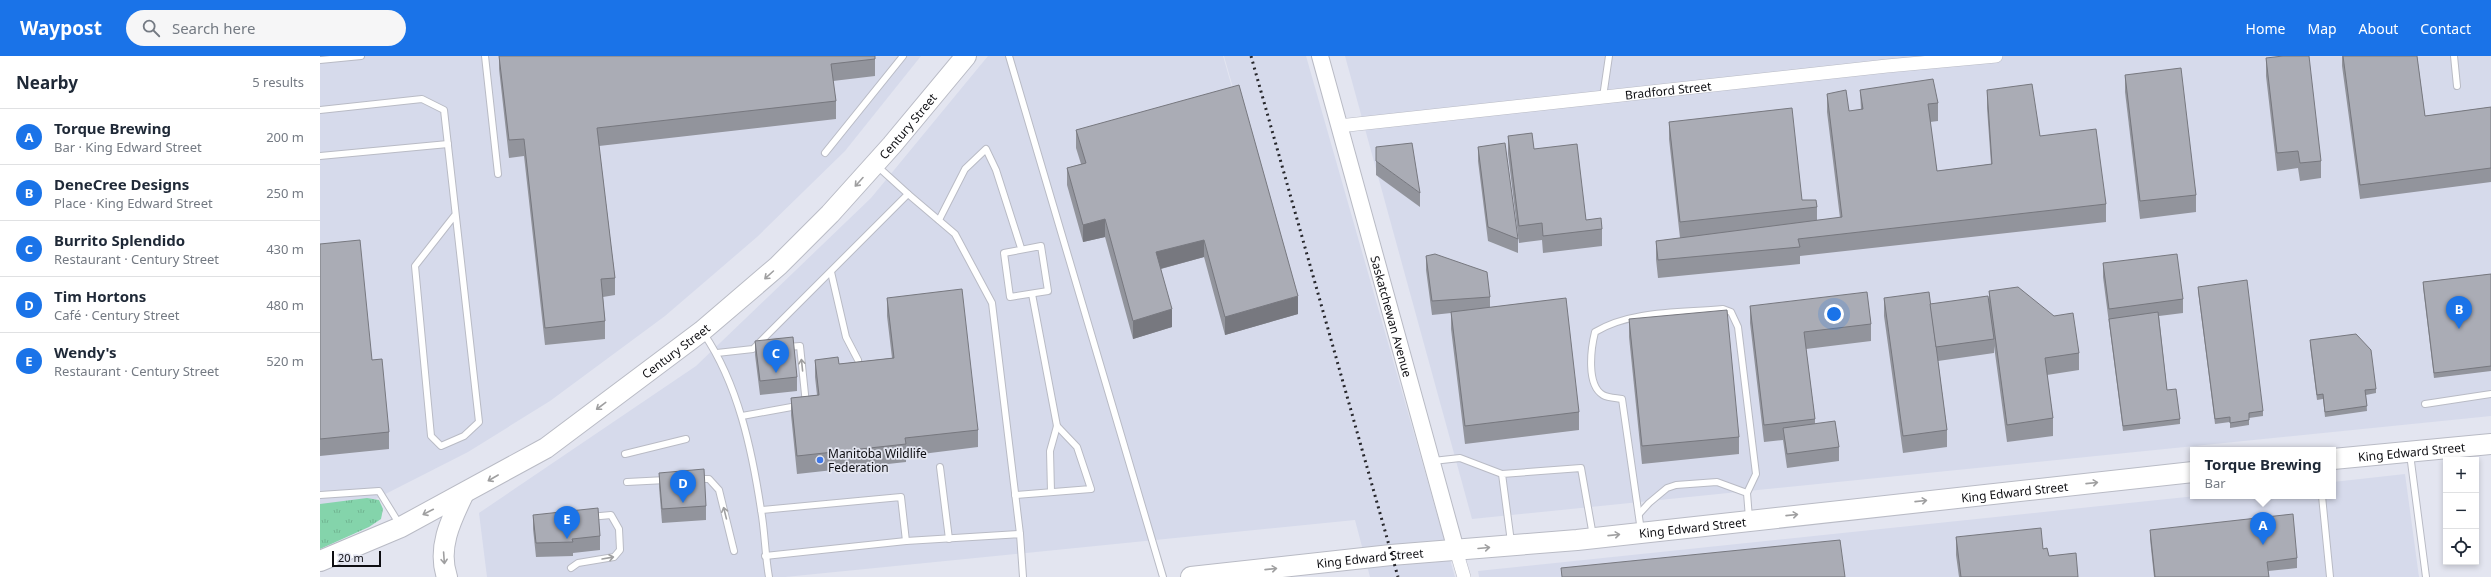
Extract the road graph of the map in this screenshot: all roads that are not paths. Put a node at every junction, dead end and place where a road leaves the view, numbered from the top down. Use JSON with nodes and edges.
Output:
{"nodes":[{"id":1,"x":361,"y":56,"type":"edge"},
{"id":2,"x":485,"y":56,"type":"edge"},
{"id":3,"x":903,"y":56,"type":"edge"},
{"id":4,"x":966,"y":56,"type":"edge"},
{"id":5,"x":1009,"y":56,"type":"edge"},
{"id":6,"x":1320,"y":56,"type":"edge"},
{"id":7,"x":1609,"y":56,"type":"edge"},
{"id":8,"x":1996,"y":56,"type":"edge"},
{"id":9,"x":2454,"y":56,"type":"edge"},
{"id":10,"x":320,"y":60,"type":"edge"},
{"id":11,"x":2457,"y":86,"type":"dead end"},
{"id":12,"x":1603,"y":97,"type":"junction"},
{"id":13,"x":320,"y":110,"type":"edge"},
{"id":14,"x":1339,"y":126,"type":"junction"},
{"id":15,"x":448,"y":144,"type":"junction"},
{"id":16,"x":825,"y":153,"type":"dead end"},
{"id":17,"x":320,"y":156,"type":"edge"},
{"id":18,"x":875,"y":164,"type":"junction"},
{"id":19,"x":498,"y":174,"type":"dead end"},
{"id":20,"x":908,"y":194,"type":"junction"},
{"id":21,"x":455,"y":215,"type":"junction"},
{"id":22,"x":939,"y":220,"type":"junction"},
{"id":23,"x":1021,"y":248,"type":"junction"},
{"id":24,"x":831,"y":272,"type":"junction"},
{"id":25,"x":1032,"y":294,"type":"junction"},
{"id":26,"x":702,"y":331,"type":"junction"},
{"id":27,"x":776,"y":348,"type":"edge"},
{"id":28,"x":753,"y":349,"type":"junction"},
{"id":29,"x":761,"y":349,"type":"edge"},
{"id":30,"x":717,"y":353,"type":"junction"},
{"id":31,"x":858,"y":360,"type":"edge"},
{"id":32,"x":2491,"y":394,"type":"edge"},
{"id":33,"x":2425,"y":404,"type":"dead end"},
{"id":34,"x":742,"y":416,"type":"junction"},
{"id":35,"x":1057,"y":426,"type":"junction"},
{"id":36,"x":686,"y":439,"type":"dead end"},
{"id":37,"x":2491,"y":444,"type":"edge"},
{"id":38,"x":2410,"y":452,"type":"junction"},
{"id":39,"x":625,"y":454,"type":"dead end"},
{"id":40,"x":2336,"y":459,"type":"edge"},
{"id":41,"x":1432,"y":461,"type":"junction"},
{"id":42,"x":940,"y":467,"type":"dead end"},
{"id":43,"x":2190,"y":472,"type":"edge"},
{"id":44,"x":1502,"y":474,"type":"junction"},
{"id":45,"x":672,"y":480,"type":"edge"},
{"id":46,"x":687,"y":480,"type":"edge"},
{"id":47,"x":627,"y":482,"type":"dead end"},
{"id":48,"x":1051,"y":492,"type":"junction"},
{"id":49,"x":1747,"y":493,"type":"junction"},
{"id":50,"x":320,"y":495,"type":"edge"},
{"id":51,"x":463,"y":495,"type":"junction"},
{"id":52,"x":1015,"y":496,"type":"junction"},
{"id":53,"x":2322,"y":499,"type":"edge"},
{"id":54,"x":761,"y":510,"type":"junction"},
{"id":55,"x":580,"y":518,"type":"edge"},
{"id":56,"x":1749,"y":520,"type":"junction"},
{"id":57,"x":1640,"y":523,"type":"junction"},
{"id":58,"x":401,"y":527,"type":"junction"},
{"id":59,"x":1020,"y":534,"type":"junction"},
{"id":60,"x":1593,"y":538,"type":"junction"},
{"id":61,"x":949,"y":539,"type":"junction"},
{"id":62,"x":906,"y":541,"type":"junction"},
{"id":63,"x":1512,"y":545,"type":"junction"},
{"id":64,"x":1456,"y":550,"type":"junction"},
{"id":65,"x":734,"y":551,"type":"dead end"},
{"id":66,"x":765,"y":556,"type":"junction"},
{"id":67,"x":320,"y":561,"type":"edge"},
{"id":68,"x":571,"y":568,"type":"dead end"},
{"id":69,"x":447,"y":577,"type":"edge"},
{"id":70,"x":769,"y":577,"type":"edge"},
{"id":71,"x":1023,"y":577,"type":"edge"},
{"id":72,"x":1162,"y":577,"type":"edge"},
{"id":73,"x":1191,"y":577,"type":"edge"},
{"id":74,"x":1464,"y":577,"type":"edge"},
{"id":75,"x":2330,"y":577,"type":"edge"},
{"id":76,"x":2426,"y":577,"type":"edge"}],
"edges":[{"from":1,"to":10,"type":"lane"},
{"from":2,"to":19,"type":"lane"},
{"from":3,"to":16,"type":"lane"},
{"from":4,"to":18,"type":"main road","name":"Century Street"},
{"from":5,"to":72,"type":"lane"},
{"from":6,"to":14,"type":"street","name":"Saskatchewan Avenue"},
{"from":7,"to":12,"type":"lane"},
{"from":8,"to":12,"type":"street","name":"Bradford Street"},
{"from":9,"to":11,"type":"lane"},
{"from":12,"to":14,"type":"street","name":"Bradford Street"},
{"from":13,"to":15,"type":"lane"},
{"from":14,"to":41,"type":"street","name":"Saskatchewan Avenue"},
{"from":15,"to":17,"type":"lane"},
{"from":15,"to":21,"type":"lane"},
{"from":18,"to":20,"type":"lane"},
{"from":18,"to":26,"type":"main road","name":"Century Street","one_way":true},
{"from":20,"to":22,"type":"lane"},
{"from":20,"to":24,"type":"lane"},
{"from":21,"to":21,"type":"lane"},
{"from":22,"to":23,"type":"lane"},
{"from":22,"to":52,"type":"lane"},
{"from":23,"to":25,"type":"lane"},
{"from":23,"to":25,"type":"lane"},
{"from":24,"to":28,"type":"lane"},
{"from":24,"to":31,"type":"lane"},
{"from":25,"to":35,"type":"lane"},
{"from":26,"to":30,"type":"lane"},
{"from":26,"to":51,"type":"main road","name":"Century Street","one_way":true},
{"from":34,"to":27,"type":"lane","one_way":true},
{"from":28,"to":29,"type":"lane"},
{"from":28,"to":30,"type":"lane"},
{"from":30,"to":34,"type":"lane"},
{"from":32,"to":33,"type":"lane"},
{"from":34,"to":54,"type":"lane"},
{"from":35,"to":48,"type":"lane"},
{"from":35,"to":48,"type":"lane"},
{"from":36,"to":39,"type":"lane"},
{"from":37,"to":38,"type":"main road","name":"King Edward Street"},
{"from":38,"to":40,"type":"main road","name":"King Edward Street"},
{"from":38,"to":76,"type":"lane"},
{"from":41,"to":44,"type":"lane"},
{"from":41,"to":64,"type":"street","name":"Saskatchewan Avenue"},
{"from":42,"to":61,"type":"lane"},
{"from":56,"to":43,"type":"main road","name":"King Edward Street","one_way":true},
{"from":44,"to":60,"type":"lane"},
{"from":44,"to":63,"type":"lane"},
{"from":45,"to":47,"type":"lane"},
{"from":65,"to":46,"type":"lane","one_way":true},
{"from":48,"to":52,"type":"lane"},
{"from":49,"to":56,"type":"lane"},
{"from":49,"to":57,"type":"lane"},
{"from":49,"to":57,"type":"lane"},
{"from":50,"to":58,"type":"lane"},
{"from":51,"to":58,"type":"main road","name":"Century Street","one_way":true},
{"from":51,"to":69,"type":"main road","one_way":true},
{"from":52,"to":59,"type":"lane"},
{"from":53,"to":75,"type":"lane"},
{"from":54,"to":62,"type":"lane"},
{"from":54,"to":66,"type":"lane"},
{"from":68,"to":55,"type":"lane","one_way":true},
{"from":56,"to":57,"type":"main road","name":"King Edward Street"},
{"from":60,"to":57,"type":"main road","name":"King Edward Street","one_way":true},
{"from":58,"to":67,"type":"main road","name":"Century Street"},
{"from":59,"to":61,"type":"lane"},
{"from":59,"to":71,"type":"lane"},
{"from":60,"to":63,"type":"main road","name":"King Edward Street"},
{"from":61,"to":62,"type":"lane"},
{"from":62,"to":66,"type":"lane"},
{"from":64,"to":63,"type":"main road","name":"King Edward Street","one_way":true},
{"from":73,"to":64,"type":"main road","name":"King Edward Street","one_way":true},
{"from":64,"to":74,"type":"street","name":"Saskatchewan Avenue"},
{"from":66,"to":70,"type":"lane"}]}
